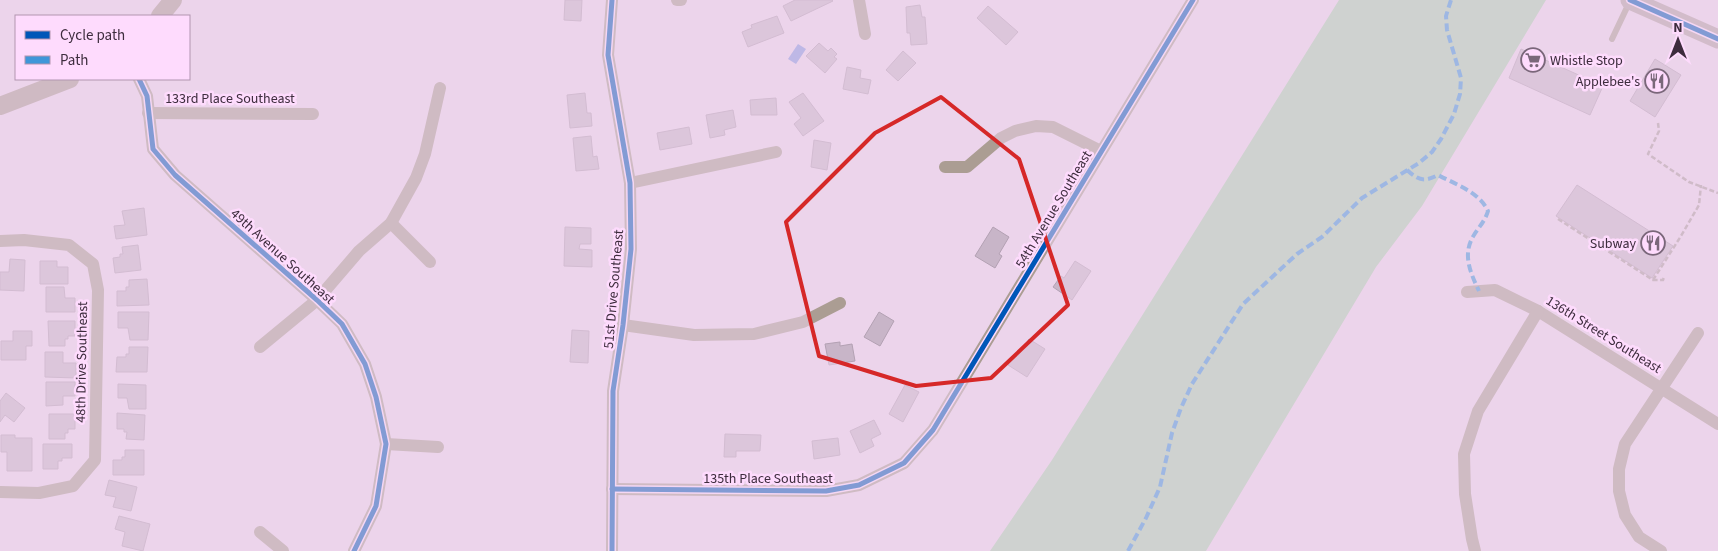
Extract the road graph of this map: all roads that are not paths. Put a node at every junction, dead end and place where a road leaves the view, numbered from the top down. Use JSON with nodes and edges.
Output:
{"nodes":[{"id":1,"x":173,"y":0,"type":"edge"},
{"id":2,"x":612,"y":0,"type":"edge"},
{"id":3,"x":677,"y":0,"type":"edge"},
{"id":4,"x":681,"y":0,"type":"edge"},
{"id":5,"x":859,"y":0,"type":"edge"},
{"id":6,"x":1193,"y":0,"type":"edge"},
{"id":7,"x":1631,"y":0,"type":"edge"},
{"id":8,"x":161,"y":15,"type":"edge"},
{"id":9,"x":866,"y":34,"type":"dead end"},
{"id":10,"x":1612,"y":39,"type":"dead end"},
{"id":11,"x":1718,"y":39,"type":"edge"},
{"id":12,"x":67,"y":80,"type":"edge"},
{"id":13,"x":139,"y":80,"type":"edge"},
{"id":14,"x":440,"y":88,"type":"dead end"},
{"id":15,"x":0,"y":106,"type":"edge"},
{"id":16,"x":148,"y":113,"type":"junction"},
{"id":17,"x":313,"y":114,"type":"dead end"},
{"id":18,"x":1102,"y":151,"type":"junction"},
{"id":19,"x":776,"y":152,"type":"dead end"},
{"id":20,"x":945,"y":167,"type":"dead end"},
{"id":21,"x":630,"y":183,"type":"junction"},
{"id":22,"x":391,"y":223,"type":"junction"},
{"id":23,"x":0,"y":240,"type":"edge"},
{"id":24,"x":430,"y":262,"type":"dead end"},
{"id":25,"x":1467,"y":292,"type":"dead end"},
{"id":26,"x":317,"y":300,"type":"junction"},
{"id":27,"x":840,"y":303,"type":"dead end"},
{"id":28,"x":1538,"y":311,"type":"junction"},
{"id":29,"x":623,"y":325,"type":"junction"},
{"id":30,"x":1698,"y":333,"type":"dead end"},
{"id":31,"x":260,"y":347,"type":"dead end"},
{"id":32,"x":1663,"y":388,"type":"junction"},
{"id":33,"x":1718,"y":424,"type":"edge"},
{"id":34,"x":933,"y":430,"type":"joint"},
{"id":35,"x":386,"y":444,"type":"junction"},
{"id":36,"x":438,"y":447,"type":"dead end"},
{"id":37,"x":612,"y":489,"type":"junction"},
{"id":38,"x":0,"y":492,"type":"edge"},
{"id":39,"x":260,"y":532,"type":"dead end"},
{"id":40,"x":283,"y":551,"type":"edge"},
{"id":41,"x":354,"y":551,"type":"edge"},
{"id":42,"x":612,"y":551,"type":"edge"},
{"id":43,"x":1476,"y":551,"type":"edge"},
{"id":44,"x":1661,"y":551,"type":"edge"}],
"edges":[{"from":1,"to":8,"type":"main road"},
{"from":2,"to":21,"type":"street","name":"51st Drive Southeast"},
{"from":3,"to":4,"type":"street"},
{"from":5,"to":9,"type":"street"},
{"from":6,"to":18,"type":"street","name":"54th Avenue Southeast"},
{"from":7,"to":10,"type":"lane"},
{"from":7,"to":11,"type":"main road"},
{"from":12,"to":15,"type":"main road"},
{"from":13,"to":16,"type":"street","name":"49th Avenue Southeast"},
{"from":14,"to":22,"type":"street"},
{"from":16,"to":17,"type":"street","name":"133rd Place Southeast"},
{"from":16,"to":26,"type":"street","name":"49th Avenue Southeast"},
{"from":18,"to":20,"type":"street"},
{"from":18,"to":34,"type":"street","name":"54th Avenue Southeast"},
{"from":19,"to":21,"type":"street"},
{"from":21,"to":29,"type":"street","name":"51st Drive Southeast"},
{"from":22,"to":24,"type":"street"},
{"from":22,"to":26,"type":"street"},
{"from":23,"to":38,"type":"street","name":"48th Drive Southeast"},
{"from":25,"to":28,"type":"street","name":"136th Street Southeast"},
{"from":26,"to":31,"type":"street"},
{"from":26,"to":35,"type":"street","name":"49th Avenue Southeast"},
{"from":27,"to":29,"type":"street"},
{"from":28,"to":32,"type":"street","name":"136th Street Southeast"},
{"from":28,"to":43,"type":"street"},
{"from":29,"to":37,"type":"street","name":"51st Drive Southeast"},
{"from":30,"to":32,"type":"street"},
{"from":32,"to":33,"type":"street","name":"136th Street Southeast"},
{"from":32,"to":44,"type":"street"},
{"from":34,"to":37,"type":"street","name":"135th Place Southeast"},
{"from":35,"to":36,"type":"street"},
{"from":35,"to":41,"type":"street","name":"49th Avenue Southeast"},
{"from":37,"to":42,"type":"street","name":"51st Drive Southeast"},
{"from":39,"to":40,"type":"street"}]}
